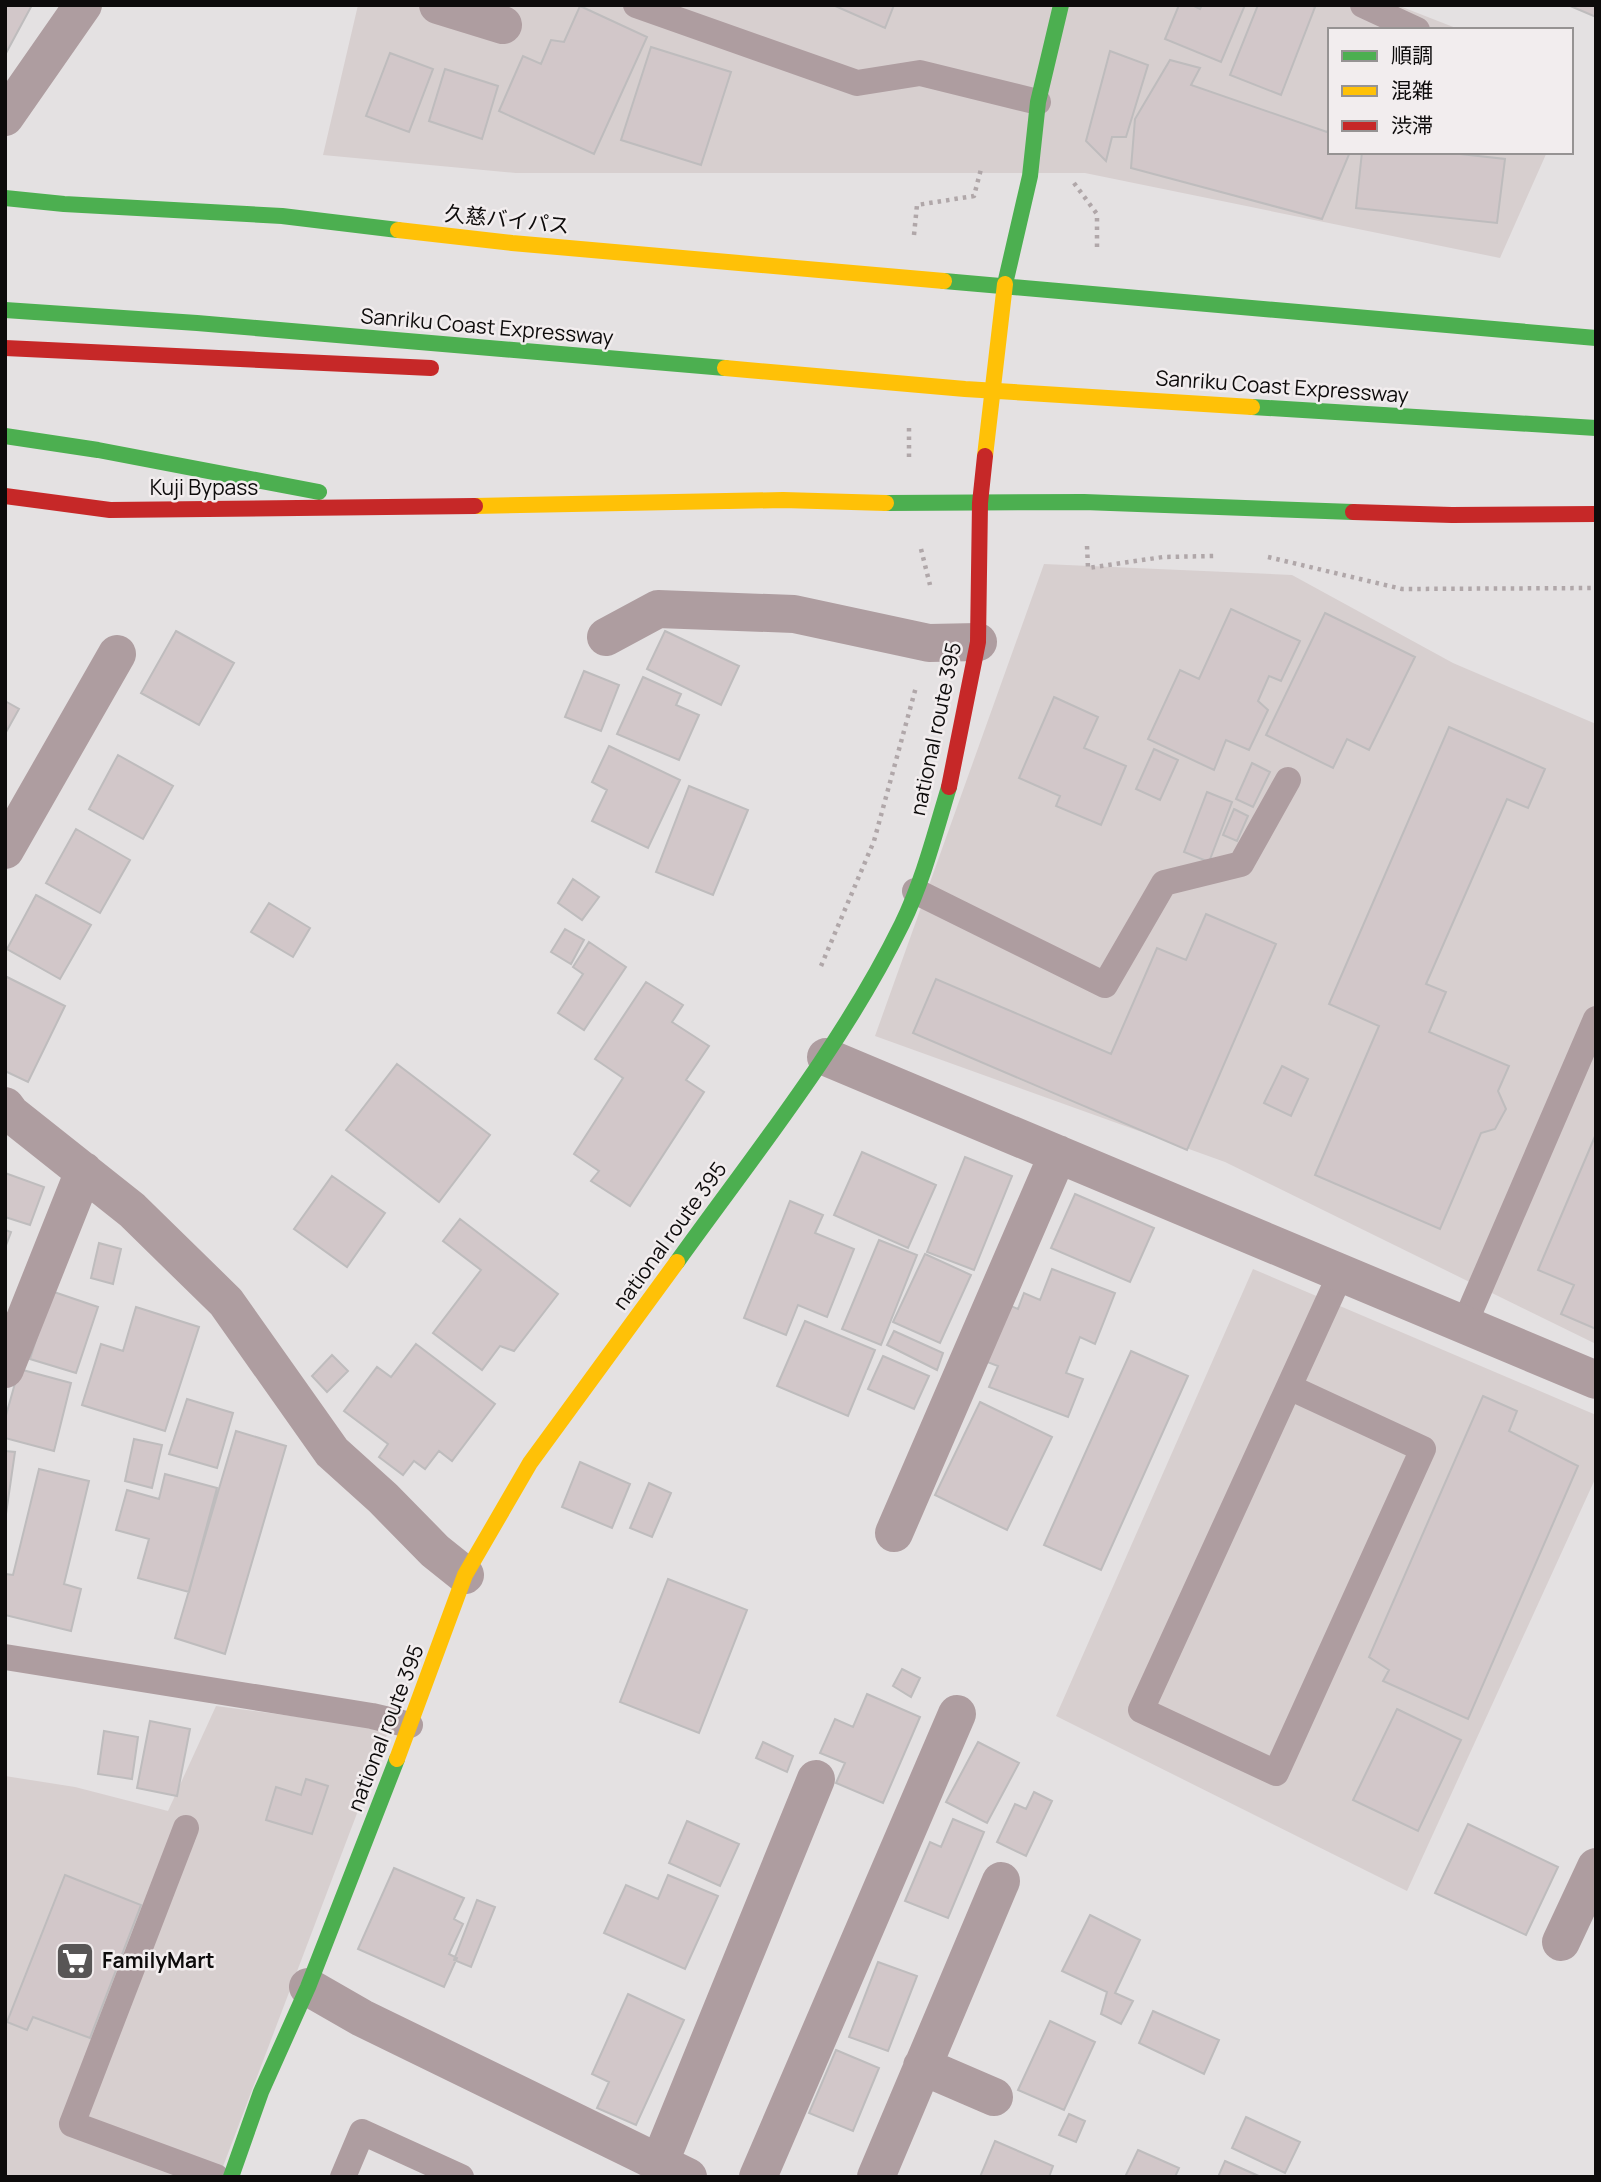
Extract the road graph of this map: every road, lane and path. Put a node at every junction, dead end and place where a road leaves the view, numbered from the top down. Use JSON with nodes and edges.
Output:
{"nodes":[{"id":1,"x":83,"y":5,"type":"edge"},
{"id":2,"x":438,"y":5,"type":"edge"},
{"id":3,"x":636,"y":5,"type":"edge"},
{"id":4,"x":1061,"y":5,"type":"edge"},
{"id":5,"x":1363,"y":5,"type":"edge"},
{"id":6,"x":503,"y":25,"type":"dead end"},
{"id":7,"x":1413,"y":28,"type":"edge"},
{"id":8,"x":1004,"y":92,"type":"junction"},
{"id":9,"x":1038,"y":102,"type":"junction"},
{"id":10,"x":5,"y":117,"type":"edge"},
{"id":11,"x":5,"y":198,"type":"edge"},
{"id":12,"x":908,"y":278,"type":"junction"},
{"id":13,"x":1006,"y":284,"type":"junction"},
{"id":14,"x":5,"y":310,"type":"edge"},
{"id":15,"x":1596,"y":338,"type":"edge"},
{"id":16,"x":5,"y":348,"type":"edge"},
{"id":17,"x":451,"y":368,"type":"dead end"},
{"id":18,"x":618,"y":375,"type":"dead end"},
{"id":19,"x":965,"y":389,"type":"junction"},
{"id":20,"x":909,"y":424,"type":"dead end"},
{"id":21,"x":1596,"y":428,"type":"edge"},
{"id":22,"x":5,"y":436,"type":"edge"},
{"id":23,"x":5,"y":496,"type":"edge"},
{"id":24,"x":980,"y":503,"type":"junction"},
{"id":25,"x":909,"y":504,"type":"junction"},
{"id":26,"x":404,"y":508,"type":"junction"},
{"id":27,"x":1596,"y":514,"type":"edge"},
{"id":28,"x":1258,"y":554,"type":"dead end"},
{"id":29,"x":1217,"y":555,"type":"dead end"},
{"id":30,"x":1088,"y":568,"type":"dead end"},
{"id":31,"x":1596,"y":588,"type":"edge"},
{"id":32,"x":606,"y":637,"type":"dead end"},
{"id":33,"x":978,"y":642,"type":"junction"},
{"id":34,"x":929,"y":643,"type":"junction"},
{"id":35,"x":117,"y":654,"type":"dead end"},
{"id":36,"x":1288,"y":780,"type":"dead end"},
{"id":37,"x":5,"y":849,"type":"edge"},
{"id":38,"x":915,"y":891,"type":"junction"},
{"id":39,"x":821,"y":968,"type":"dead end"},
{"id":40,"x":1596,"y":1019,"type":"edge"},
{"id":41,"x":826,"y":1057,"type":"junction"},
{"id":42,"x":5,"y":1106,"type":"edge"},
{"id":43,"x":1058,"y":1154,"type":"junction"},
{"id":44,"x":83,"y":1171,"type":"junction"},
{"id":45,"x":1341,"y":1273,"type":"junction"},
{"id":46,"x":1464,"y":1325,"type":"junction"},
{"id":47,"x":5,"y":1369,"type":"edge"},
{"id":48,"x":1596,"y":1380,"type":"edge"},
{"id":49,"x":1289,"y":1387,"type":"junction"},
{"id":50,"x":894,"y":1533,"type":"dead end"},
{"id":51,"x":465,"y":1576,"type":"junction"},
{"id":52,"x":5,"y":1657,"type":"edge"},
{"id":53,"x":957,"y":1714,"type":"dead end"},
{"id":54,"x":410,"y":1725,"type":"junction"},
{"id":55,"x":816,"y":1779,"type":"dead end"},
{"id":56,"x":186,"y":1828,"type":"dead end"},
{"id":57,"x":1596,"y":1867,"type":"edge"},
{"id":58,"x":1001,"y":1881,"type":"dead end"},
{"id":59,"x":1561,"y":1942,"type":"dead end"},
{"id":60,"x":308,"y":1987,"type":"junction"},
{"id":61,"x":922,"y":2066,"type":"junction"},
{"id":62,"x":994,"y":2097,"type":"dead end"},
{"id":63,"x":673,"y":2170,"type":"edge"},
{"id":64,"x":216,"y":2177,"type":"edge"},
{"id":65,"x":231,"y":2177,"type":"edge"},
{"id":66,"x":343,"y":2177,"type":"edge"},
{"id":67,"x":461,"y":2177,"type":"edge"},
{"id":68,"x":758,"y":2177,"type":"edge"},
{"id":69,"x":876,"y":2177,"type":"edge"}],
"edges":[{"from":1,"to":10,"type":"street"},
{"from":2,"to":6,"type":"street"},
{"from":3,"to":8,"type":"lane"},
{"from":4,"to":9,"type":"main road","name":"national route 395"},
{"from":5,"to":7,"type":"lane"},
{"from":8,"to":9,"type":"lane"},
{"from":8,"to":12,"type":"path"},
{"from":9,"to":13,"type":"main road","name":"national route 395"},
{"from":11,"to":12,"type":"main road","name":"久慈バイパス"},
{"from":12,"to":13,"type":"main road","name":"久慈バイパス"},
{"from":13,"to":15,"type":"main road","name":"久慈バイパス"},
{"from":13,"to":24,"type":"main road","name":"national route 395"},
{"from":14,"to":19,"type":"main road","name":"Sanriku Coast Expressway"},
{"from":16,"to":17,"type":"main road"},
{"from":18,"to":19,"type":"main road","name":"Sanriku Coast Expressway"},
{"from":19,"to":21,"type":"main road","name":"Sanriku Coast Expressway"},
{"from":20,"to":25,"type":"path"},
{"from":22,"to":26,"type":"main road"},
{"from":23,"to":26,"type":"main road","name":"Kuji Bypass"},
{"from":24,"to":25,"type":"main road"},
{"from":24,"to":27,"type":"main road"},
{"from":24,"to":33,"type":"main road","name":"national route 395"},
{"from":25,"to":26,"type":"main road"},
{"from":25,"to":34,"type":"path"},
{"from":28,"to":31,"type":"path"},
{"from":29,"to":30,"type":"path"},
{"from":32,"to":34,"type":"street"},
{"from":33,"to":34,"type":"street"},
{"from":33,"to":38,"type":"main road","name":"national route 395"},
{"from":34,"to":39,"type":"path"},
{"from":35,"to":37,"type":"street"},
{"from":36,"to":38,"type":"lane"},
{"from":38,"to":41,"type":"main road","name":"national route 395"},
{"from":40,"to":46,"type":"lane"},
{"from":41,"to":43,"type":"street"},
{"from":41,"to":51,"type":"main road","name":"national route 395"},
{"from":42,"to":44,"type":"street"},
{"from":43,"to":45,"type":"street"},
{"from":43,"to":50,"type":"street"},
{"from":44,"to":47,"type":"street"},
{"from":44,"to":51,"type":"street"},
{"from":45,"to":46,"type":"street"},
{"from":45,"to":49,"type":"lane"},
{"from":46,"to":48,"type":"street"},
{"from":49,"to":49,"type":"lane"},
{"from":51,"to":54,"type":"main road","name":"national route 395"},
{"from":52,"to":54,"type":"lane"},
{"from":53,"to":68,"type":"street"},
{"from":54,"to":60,"type":"main road","name":"national route 395"},
{"from":55,"to":63,"type":"street"},
{"from":56,"to":64,"type":"lane"},
{"from":57,"to":59,"type":"street"},
{"from":58,"to":61,"type":"street"},
{"from":60,"to":63,"type":"street"},
{"from":60,"to":65,"type":"main road","name":"national route 395"},
{"from":61,"to":62,"type":"street"},
{"from":61,"to":69,"type":"street"},
{"from":66,"to":67,"type":"lane"}]}
